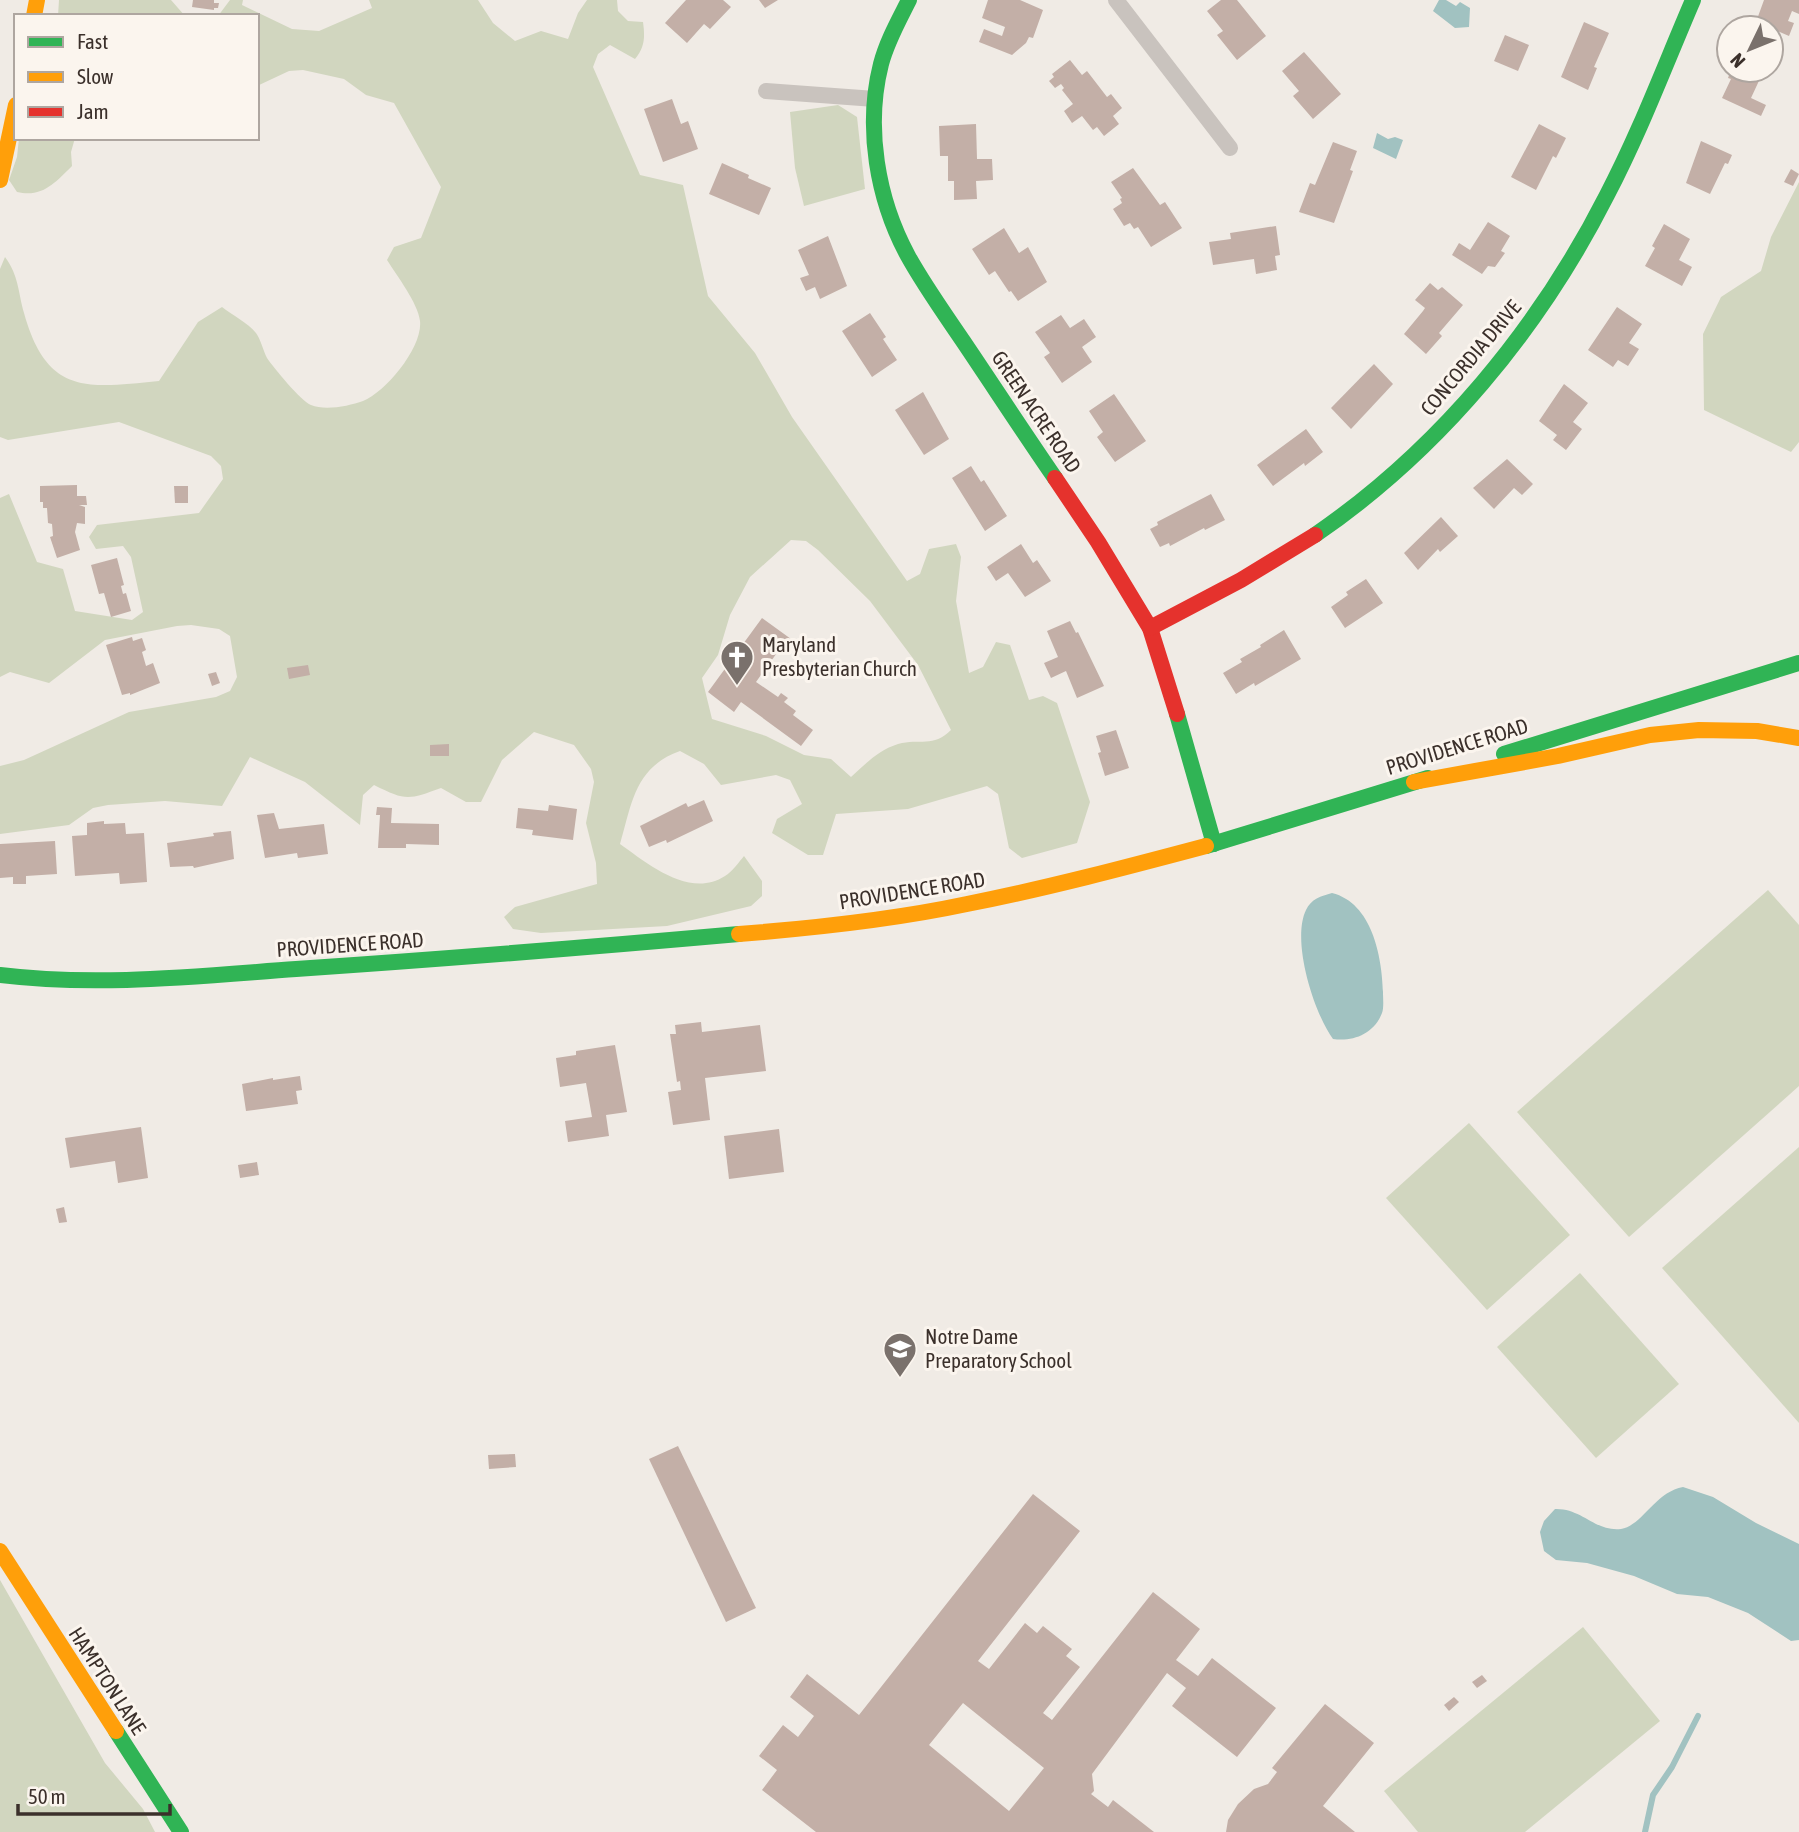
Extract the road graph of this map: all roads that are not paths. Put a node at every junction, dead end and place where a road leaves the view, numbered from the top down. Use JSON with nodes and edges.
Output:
{"nodes":[{"id":1,"x":909,"y":0,"type":"edge"},
{"id":2,"x":1116,"y":0,"type":"edge"},
{"id":3,"x":1693,"y":0,"type":"edge"},
{"id":4,"x":766,"y":91,"type":"dead end"},
{"id":5,"x":875,"y":99,"type":"junction"},
{"id":6,"x":14,"y":114,"type":"edge"},
{"id":7,"x":1230,"y":148,"type":"dead end"},
{"id":8,"x":0,"y":180,"type":"edge"},
{"id":9,"x":1150,"y":628,"type":"junction"},
{"id":10,"x":1799,"y":663,"type":"edge"},
{"id":11,"x":1799,"y":738,"type":"edge"},
{"id":12,"x":1414,"y":782,"type":"junction"},
{"id":13,"x":1214,"y":844,"type":"junction"},
{"id":14,"x":0,"y":975,"type":"edge"},
{"id":15,"x":0,"y":1551,"type":"edge"},
{"id":16,"x":181,"y":1832,"type":"edge"}],
"edges":[{"from":1,"to":5,"type":"main road","name":"GREEN ACRE ROAD"},
{"from":2,"to":7,"type":"street"},
{"from":3,"to":9,"type":"main road","name":"CONCORDIA DRIVE"},
{"from":4,"to":5,"type":"street"},
{"from":5,"to":9,"type":"main road","name":"GREEN ACRE ROAD"},
{"from":6,"to":8,"type":"main road"},
{"from":9,"to":13,"type":"main road","name":"GREEN ACRE ROAD"},
{"from":10,"to":12,"type":"main road","name":"PROVIDENCE ROAD"},
{"from":11,"to":12,"type":"main road"},
{"from":12,"to":13,"type":"main road","name":"PROVIDENCE ROAD"},
{"from":13,"to":14,"type":"main road","name":"PROVIDENCE ROAD"},
{"from":15,"to":16,"type":"main road","name":"HAMPTON LANE"}]}
